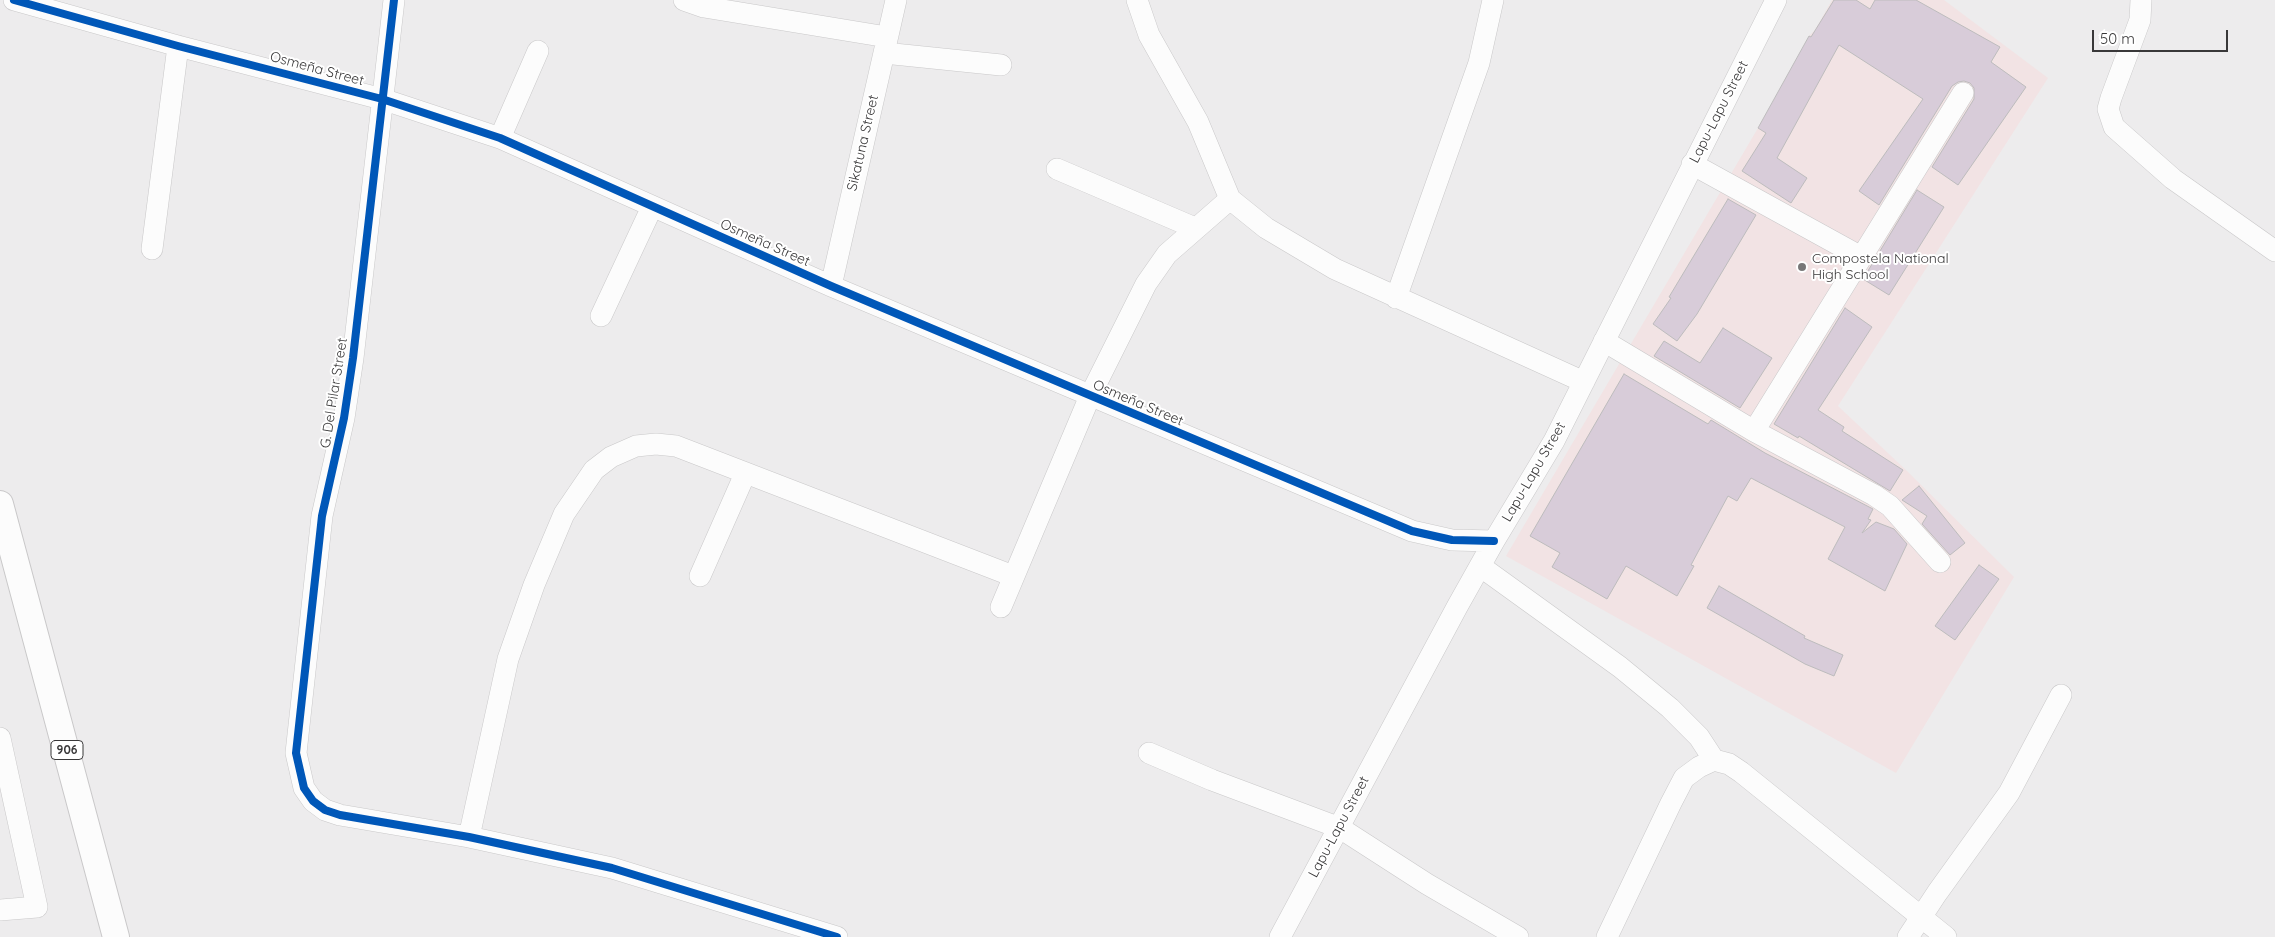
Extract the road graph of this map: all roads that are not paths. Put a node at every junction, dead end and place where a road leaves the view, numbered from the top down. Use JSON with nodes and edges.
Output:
{"nodes":[{"id":1,"x":394,"y":0,"type":"edge"},
{"id":2,"x":684,"y":0,"type":"edge"},
{"id":3,"x":896,"y":0,"type":"edge"},
{"id":4,"x":1137,"y":0,"type":"edge"},
{"id":5,"x":1493,"y":0,"type":"edge"},
{"id":6,"x":1776,"y":0,"type":"edge"},
{"id":7,"x":2141,"y":0,"type":"edge"},
{"id":8,"x":22,"y":1,"type":"edge"},
{"id":9,"x":885,"y":45,"type":"junction"},
{"id":10,"x":178,"y":46,"type":"junction"},
{"id":11,"x":538,"y":51,"type":"dead end"},
{"id":12,"x":1001,"y":65,"type":"dead end"},
{"id":13,"x":1963,"y":93,"type":"dead end"},
{"id":14,"x":382,"y":99,"type":"junction"},
{"id":15,"x":500,"y":138,"type":"junction"},
{"id":16,"x":1692,"y":164,"type":"junction"},
{"id":17,"x":1057,"y":169,"type":"dead end"},
{"id":18,"x":1230,"y":199,"type":"junction"},
{"id":19,"x":652,"y":207,"type":"junction"},
{"id":20,"x":1195,"y":228,"type":"junction"},
{"id":21,"x":152,"y":249,"type":"dead end"},
{"id":22,"x":2275,"y":251,"type":"edge"},
{"id":23,"x":1861,"y":258,"type":"junction"},
{"id":24,"x":831,"y":286,"type":"junction"},
{"id":25,"x":1396,"y":298,"type":"junction"},
{"id":26,"x":601,"y":316,"type":"dead end"},
{"id":27,"x":1604,"y":341,"type":"junction"},
{"id":28,"x":1584,"y":382,"type":"junction"},
{"id":29,"x":1090,"y":396,"type":"junction"},
{"id":30,"x":1754,"y":432,"type":"junction"},
{"id":31,"x":746,"y":474,"type":"junction"},
{"id":32,"x":0,"y":504,"type":"edge"},
{"id":33,"x":1494,"y":541,"type":"junction"},
{"id":34,"x":1940,"y":562,"type":"dead end"},
{"id":35,"x":1480,"y":566,"type":"junction"},
{"id":36,"x":700,"y":576,"type":"dead end"},
{"id":37,"x":1013,"y":576,"type":"junction"},
{"id":38,"x":1001,"y":607,"type":"dead end"},
{"id":39,"x":2061,"y":695,"type":"dead end"},
{"id":40,"x":0,"y":738,"type":"edge"},
{"id":41,"x":1149,"y":753,"type":"dead end"},
{"id":42,"x":1714,"y":760,"type":"junction"},
{"id":43,"x":1340,"y":828,"type":"junction"},
{"id":44,"x":469,"y":837,"type":"junction"},
{"id":45,"x":0,"y":910,"type":"edge"},
{"id":46,"x":1922,"y":916,"type":"junction"},
{"id":47,"x":116,"y":937,"type":"edge"},
{"id":48,"x":837,"y":937,"type":"edge"},
{"id":49,"x":1280,"y":937,"type":"edge"},
{"id":50,"x":1518,"y":937,"type":"edge"},
{"id":51,"x":1607,"y":937,"type":"edge"},
{"id":52,"x":1908,"y":937,"type":"edge"},
{"id":53,"x":1946,"y":937,"type":"edge"}],
"edges":[{"from":1,"to":14,"type":"street","name":"G. Del Pilar Street"},
{"from":2,"to":9,"type":"street"},
{"from":3,"to":9,"type":"street","name":"Sikatuna Street"},
{"from":4,"to":18,"type":"street"},
{"from":5,"to":25,"type":"street"},
{"from":6,"to":16,"type":"street","name":"Lapu-Lapu Street"},
{"from":7,"to":22,"type":"street"},
{"from":8,"to":10,"type":"street","name":"Osmeña Street"},
{"from":9,"to":12,"type":"street"},
{"from":9,"to":24,"type":"street","name":"Sikatuna Street"},
{"from":10,"to":14,"type":"street","name":"Osmeña Street"},
{"from":10,"to":21,"type":"street"},
{"from":11,"to":15,"type":"street"},
{"from":13,"to":23,"type":"street"},
{"from":14,"to":15,"type":"street","name":"Osmeña Street"},
{"from":14,"to":44,"type":"street","name":"G. Del Pilar Street"},
{"from":15,"to":19,"type":"street","name":"Osmeña Street"},
{"from":16,"to":23,"type":"street"},
{"from":16,"to":27,"type":"street","name":"Lapu-Lapu Street"},
{"from":17,"to":20,"type":"street"},
{"from":18,"to":20,"type":"street"},
{"from":18,"to":25,"type":"street"},
{"from":19,"to":24,"type":"street","name":"Osmeña Street"},
{"from":19,"to":26,"type":"street"},
{"from":20,"to":29,"type":"street"},
{"from":23,"to":30,"type":"street"},
{"from":24,"to":29,"type":"street","name":"Osmeña Street"},
{"from":25,"to":28,"type":"street"},
{"from":27,"to":28,"type":"street","name":"Lapu-Lapu Street"},
{"from":27,"to":30,"type":"street"},
{"from":28,"to":33,"type":"street","name":"Lapu-Lapu Street"},
{"from":29,"to":33,"type":"street","name":"Osmeña Street"},
{"from":29,"to":37,"type":"street"},
{"from":30,"to":34,"type":"street"},
{"from":31,"to":36,"type":"street"},
{"from":31,"to":37,"type":"street"},
{"from":31,"to":44,"type":"street"},
{"from":32,"to":47,"type":"main road","number":"906"},
{"from":33,"to":35,"type":"street","name":"Lapu-Lapu Street"},
{"from":35,"to":42,"type":"street"},
{"from":35,"to":43,"type":"street","name":"Lapu-Lapu Street"},
{"from":37,"to":38,"type":"street"},
{"from":39,"to":46,"type":"street"},
{"from":40,"to":45,"type":"street"},
{"from":41,"to":43,"type":"street"},
{"from":42,"to":46,"type":"street"},
{"from":42,"to":51,"type":"street"},
{"from":43,"to":49,"type":"street","name":"Lapu-Lapu Street"},
{"from":43,"to":50,"type":"street"},
{"from":44,"to":48,"type":"street"},
{"from":46,"to":52,"type":"street"},
{"from":46,"to":53,"type":"street"}]}
